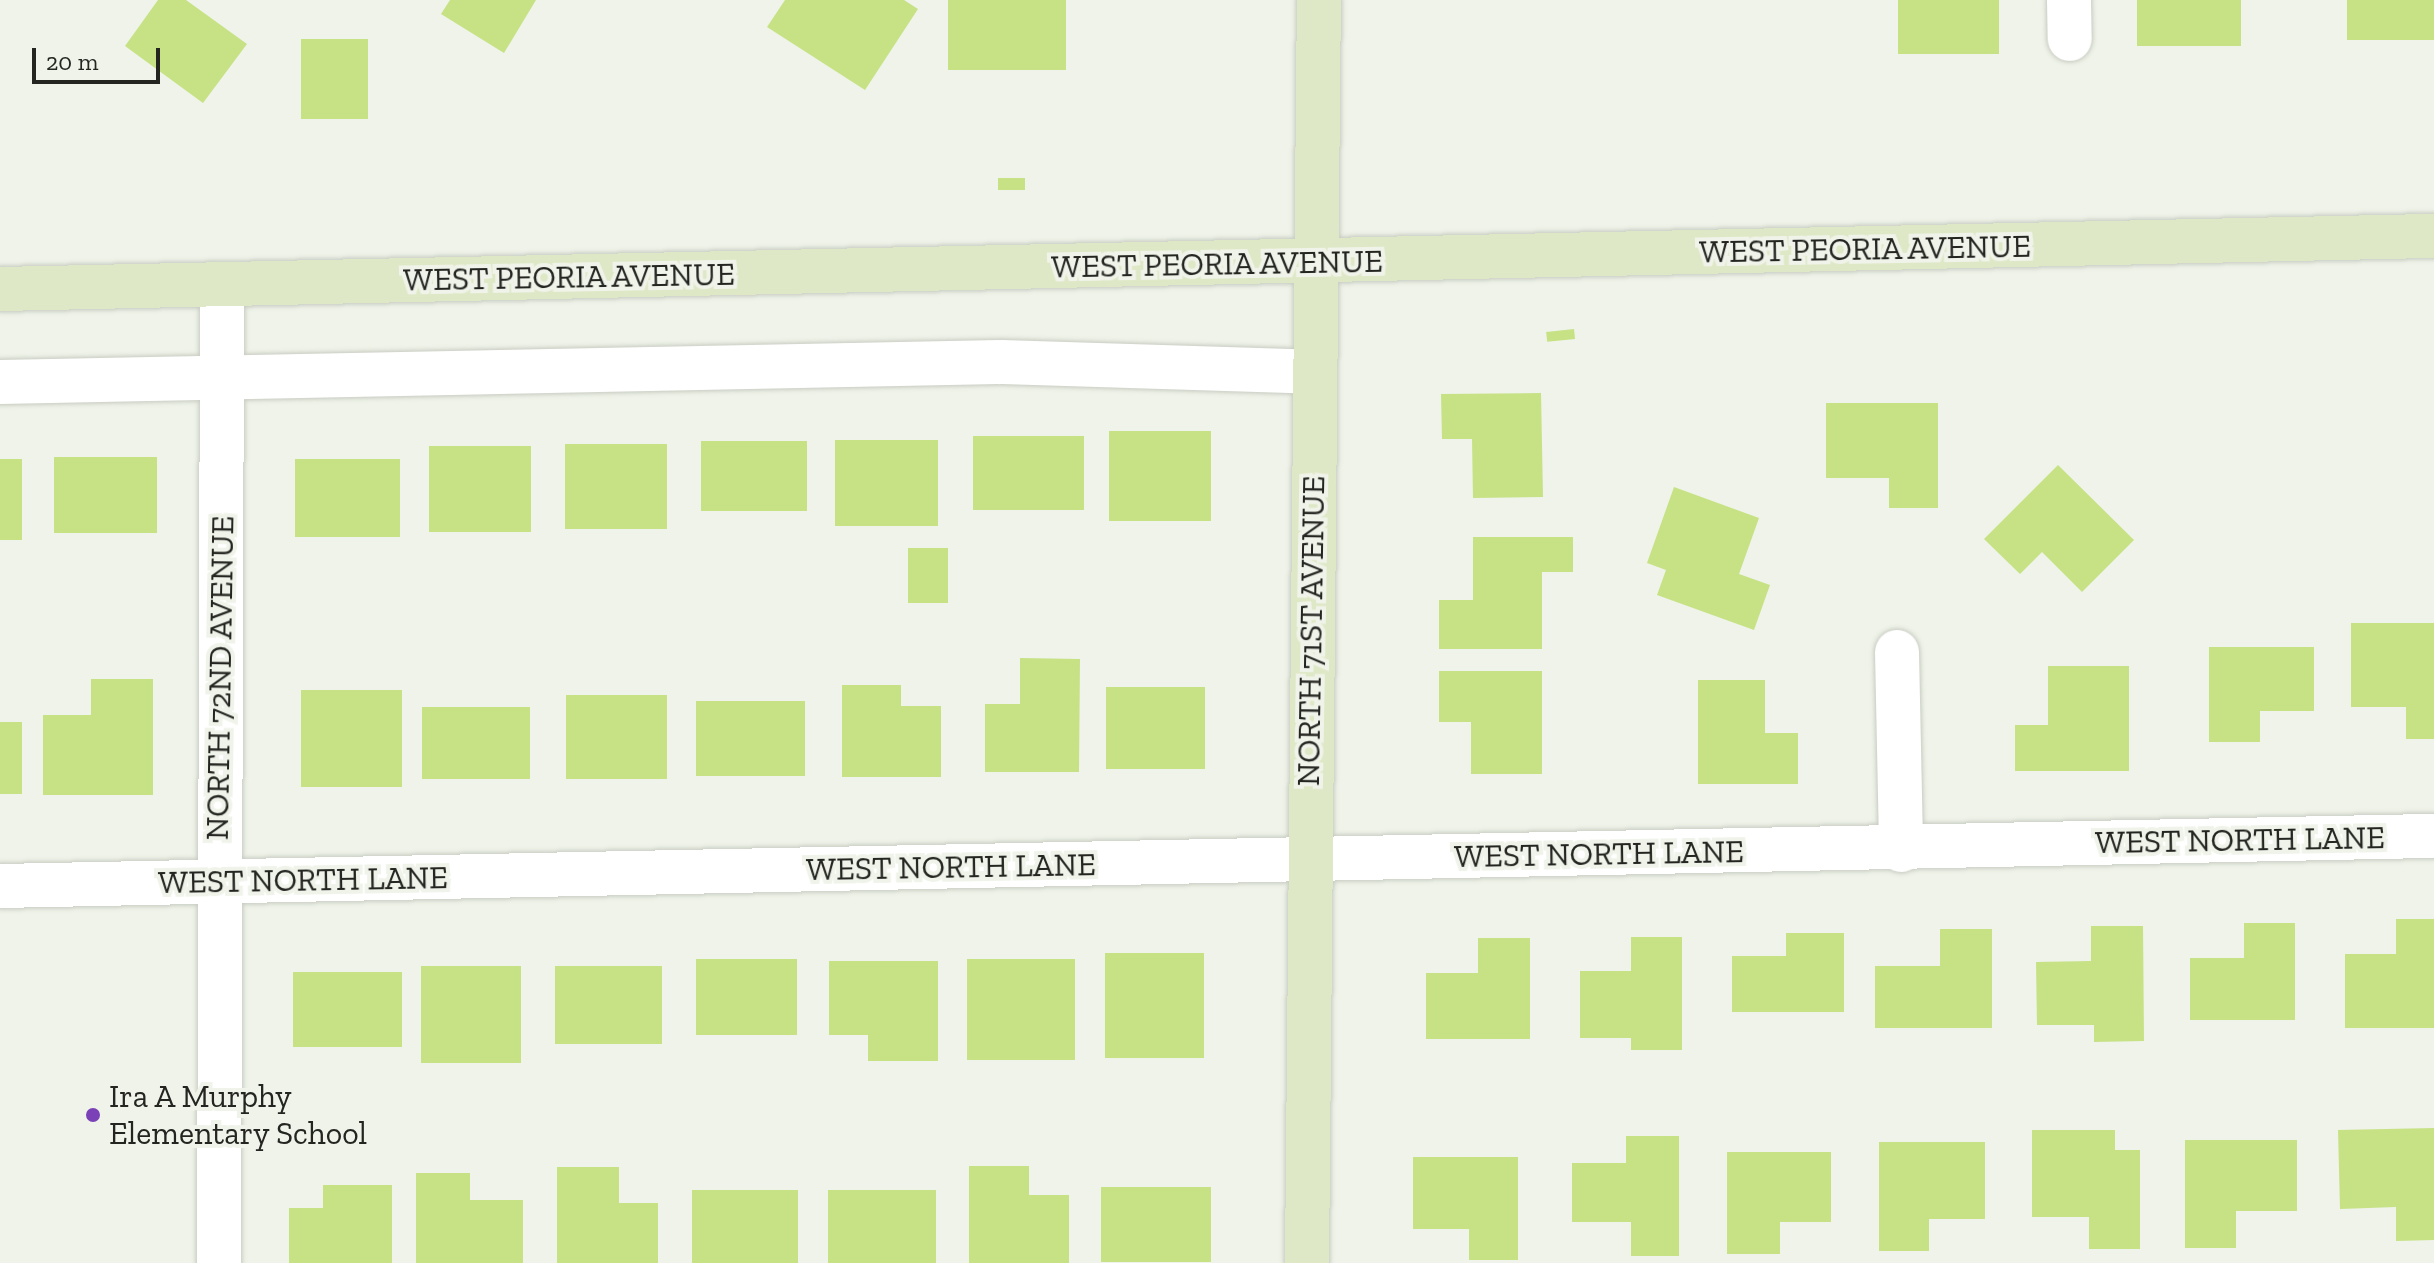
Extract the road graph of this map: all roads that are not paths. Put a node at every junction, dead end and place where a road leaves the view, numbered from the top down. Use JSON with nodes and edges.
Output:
{"nodes":[{"id":1,"x":1319,"y":0,"type":"edge"},
{"id":2,"x":2434,"y":236,"type":"edge"},
{"id":3,"x":1315,"y":262,"type":"junction"},
{"id":4,"x":222,"y":285,"type":"junction"},
{"id":5,"x":0,"y":289,"type":"edge"},
{"id":6,"x":1314,"y":372,"type":"junction"},
{"id":7,"x":221,"y":377,"type":"junction"},
{"id":8,"x":0,"y":382,"type":"edge"},
{"id":9,"x":1897,"y":652,"type":"dead end"},
{"id":10,"x":2434,"y":836,"type":"edge"},
{"id":11,"x":1901,"y":850,"type":"junction"},
{"id":12,"x":1308,"y":859,"type":"junction"},
{"id":13,"x":218,"y":881,"type":"junction"},
{"id":14,"x":0,"y":886,"type":"edge"},
{"id":15,"x":219,"y":1263,"type":"edge"},
{"id":16,"x":1307,"y":1263,"type":"edge"}],
"edges":[{"from":1,"to":3,"type":"main road","name":"NORTH 71ST AVENUE"},
{"from":2,"to":3,"type":"main road","name":"WEST PEORIA AVENUE"},
{"from":3,"to":4,"type":"main road","name":"WEST PEORIA AVENUE"},
{"from":3,"to":6,"type":"main road","name":"NORTH 71ST AVENUE"},
{"from":4,"to":5,"type":"main road","name":"WEST PEORIA AVENUE"},
{"from":4,"to":7,"type":"street","name":"NORTH 72ND AVENUE"},
{"from":6,"to":7,"type":"street"},
{"from":6,"to":12,"type":"main road","name":"NORTH 71ST AVENUE"},
{"from":7,"to":8,"type":"street"},
{"from":7,"to":13,"type":"street","name":"NORTH 72ND AVENUE"},
{"from":9,"to":11,"type":"street"},
{"from":10,"to":11,"type":"street","name":"WEST NORTH LANE"},
{"from":11,"to":12,"type":"street","name":"WEST NORTH LANE"},
{"from":12,"to":13,"type":"street","name":"WEST NORTH LANE"},
{"from":12,"to":16,"type":"main road","name":"NORTH 71ST AVENUE"},
{"from":13,"to":14,"type":"street","name":"WEST NORTH LANE"},
{"from":13,"to":15,"type":"street","name":"NORTH 72ND AVENUE"}]}
